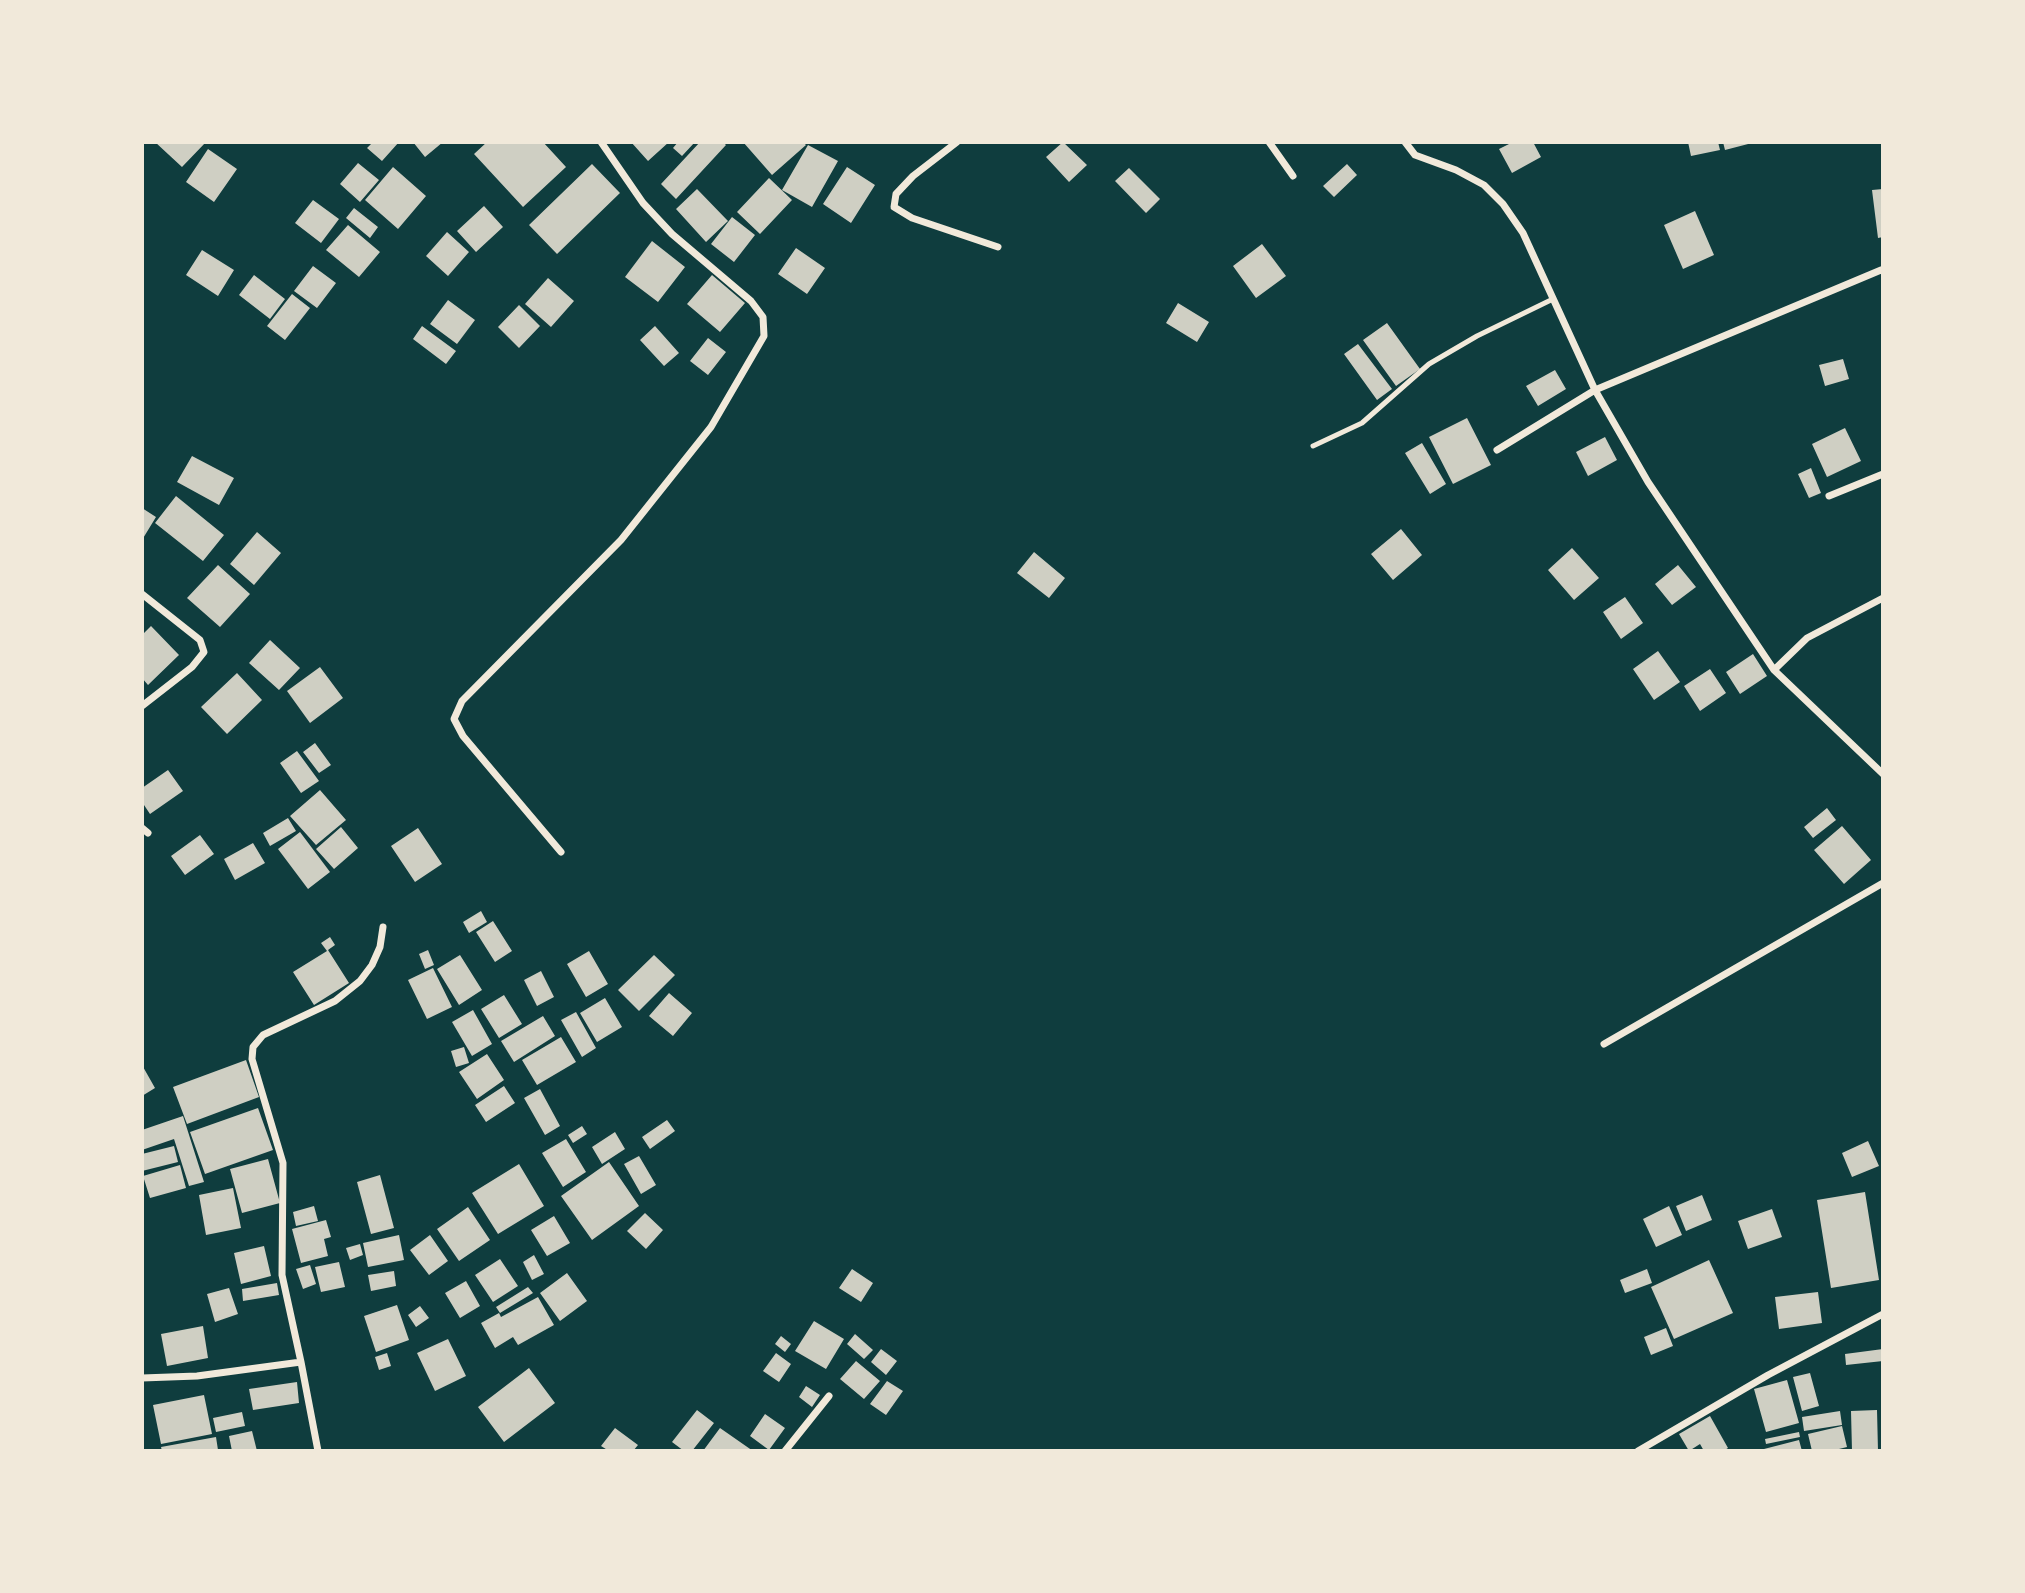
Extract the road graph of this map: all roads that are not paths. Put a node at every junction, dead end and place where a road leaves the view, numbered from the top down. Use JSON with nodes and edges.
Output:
{"nodes":[{"id":1,"x":601,"y":142,"type":"edge"},
{"id":2,"x":957,"y":142,"type":"edge"},
{"id":3,"x":1269,"y":142,"type":"edge"},
{"id":4,"x":1405,"y":142,"type":"edge"},
{"id":5,"x":1293,"y":176,"type":"dead end"},
{"id":6,"x":998,"y":247,"type":"dead end"},
{"id":7,"x":1882,"y":272,"type":"edge"},
{"id":8,"x":1553,"y":299,"type":"junction"},
{"id":9,"x":1595,"y":390,"type":"junction"},
{"id":10,"x":1313,"y":446,"type":"dead end"},
{"id":11,"x":1497,"y":450,"type":"dead end"},
{"id":12,"x":1883,"y":474,"type":"edge"},
{"id":13,"x":1829,"y":496,"type":"dead end"},
{"id":14,"x":142,"y":594,"type":"edge"},
{"id":15,"x":1883,"y":598,"type":"edge"},
{"id":16,"x":1774,"y":670,"type":"junction"},
{"id":17,"x":142,"y":706,"type":"edge"},
{"id":18,"x":1883,"y":774,"type":"edge"},
{"id":19,"x":561,"y":852,"type":"dead end"},
{"id":20,"x":1883,"y":883,"type":"edge"},
{"id":21,"x":383,"y":927,"type":"dead end"},
{"id":22,"x":1604,"y":1044,"type":"dead end"},
{"id":23,"x":1883,"y":1314,"type":"edge"},
{"id":24,"x":300,"y":1362,"type":"junction"},
{"id":25,"x":142,"y":1378,"type":"edge"},
{"id":26,"x":829,"y":1396,"type":"dead end"},
{"id":27,"x":317,"y":1451,"type":"edge"},
{"id":28,"x":785,"y":1451,"type":"edge"},
{"id":29,"x":1638,"y":1451,"type":"edge"}],
"edges":[{"from":1,"to":19,"type":"street"},
{"from":2,"to":6,"type":"street"},
{"from":3,"to":5,"type":"street"},
{"from":4,"to":8,"type":"street"},
{"from":7,"to":9,"type":"street"},
{"from":8,"to":9,"type":"street"},
{"from":8,"to":10,"type":"lane"},
{"from":9,"to":11,"type":"street"},
{"from":9,"to":16,"type":"street"},
{"from":12,"to":13,"type":"street"},
{"from":14,"to":17,"type":"street"},
{"from":15,"to":16,"type":"street"},
{"from":16,"to":18,"type":"street"},
{"from":20,"to":22,"type":"street"},
{"from":21,"to":24,"type":"street"},
{"from":23,"to":29,"type":"street"},
{"from":24,"to":25,"type":"street"},
{"from":24,"to":27,"type":"street"},
{"from":26,"to":28,"type":"street"}]}
